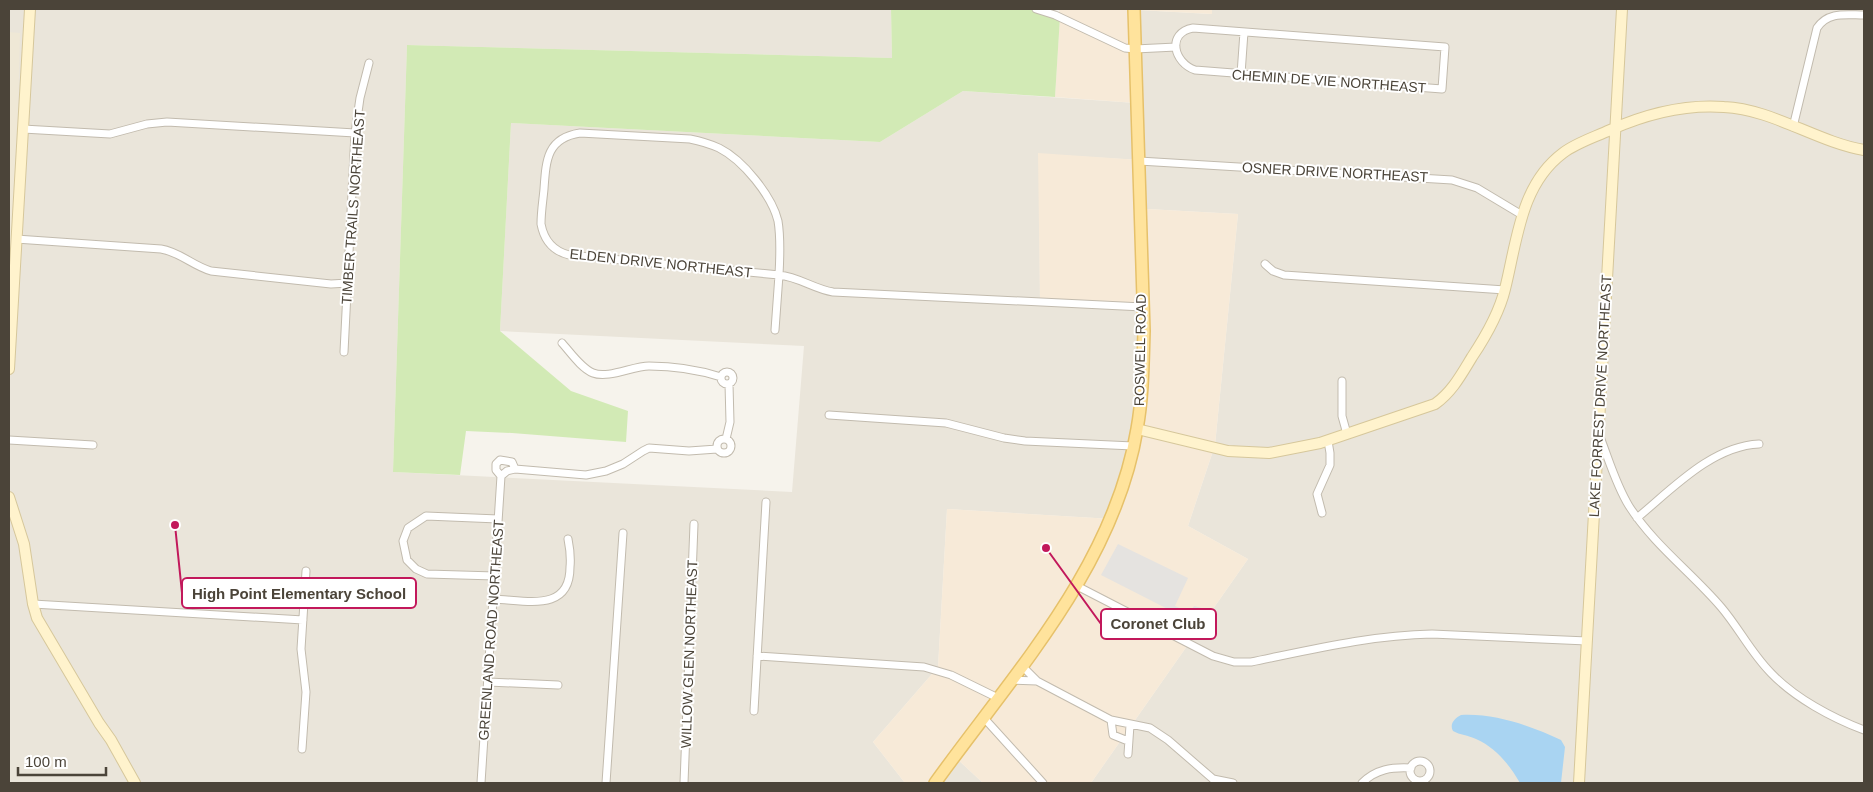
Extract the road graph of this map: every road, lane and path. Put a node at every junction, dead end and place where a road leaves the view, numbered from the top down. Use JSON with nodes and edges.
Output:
{"nodes":[{"id":1,"x":30,"y":9,"type":"edge"},
{"id":2,"x":1036,"y":9,"type":"edge"},
{"id":3,"x":1134,"y":9,"type":"edge"},
{"id":4,"x":1622,"y":9,"type":"edge"},
{"id":5,"x":1864,"y":15,"type":"edge"},
{"id":6,"x":1244,"y":32,"type":"junction"},
{"id":7,"x":1176,"y":47,"type":"junction"},
{"id":8,"x":1135,"y":50,"type":"junction"},
{"id":9,"x":370,"y":63,"type":"dead end"},
{"id":10,"x":1241,"y":74,"type":"junction"},
{"id":11,"x":1793,"y":127,"type":"junction"},
{"id":12,"x":1614,"y":128,"type":"junction"},
{"id":13,"x":23,"y":129,"type":"junction"},
{"id":14,"x":355,"y":133,"type":"junction"},
{"id":15,"x":1864,"y":150,"type":"edge"},
{"id":16,"x":1138,"y":160,"type":"junction"},
{"id":17,"x":1522,"y":214,"type":"junction"},
{"id":18,"x":16,"y":239,"type":"junction"},
{"id":19,"x":1265,"y":264,"type":"dead end"},
{"id":20,"x":779,"y":275,"type":"junction"},
{"id":21,"x":348,"y":283,"type":"junction"},
{"id":22,"x":1505,"y":290,"type":"junction"},
{"id":23,"x":1143,"y":307,"type":"junction"},
{"id":24,"x":775,"y":330,"type":"dead end"},
{"id":25,"x":562,"y":343,"type":"dead end"},
{"id":26,"x":344,"y":352,"type":"dead end"},
{"id":27,"x":9,"y":369,"type":"edge"},
{"id":28,"x":1342,"y":381,"type":"dead end"},
{"id":29,"x":829,"y":415,"type":"dead end"},
{"id":30,"x":1137,"y":429,"type":"junction"},
{"id":31,"x":1598,"y":432,"type":"junction"},
{"id":32,"x":1347,"y":434,"type":"junction"},
{"id":33,"x":726,"y":439,"type":"junction"},
{"id":34,"x":9,"y":440,"type":"edge"},
{"id":35,"x":1328,"y":440,"type":"junction"},
{"id":36,"x":1759,"y":444,"type":"dead end"},
{"id":37,"x":93,"y":445,"type":"dead end"},
{"id":38,"x":1134,"y":446,"type":"junction"},
{"id":39,"x":717,"y":448,"type":"junction"},
{"id":40,"x":515,"y":469,"type":"junction"},
{"id":41,"x":501,"y":476,"type":"junction"},
{"id":42,"x":9,"y":497,"type":"edge"},
{"id":43,"x":766,"y":502,"type":"dead end"},
{"id":44,"x":1322,"y":513,"type":"dead end"},
{"id":45,"x":1637,"y":518,"type":"junction"},
{"id":46,"x":498,"y":519,"type":"junction"},
{"id":47,"x":694,"y":524,"type":"dead end"},
{"id":48,"x":622,"y":533,"type":"dead end"},
{"id":49,"x":568,"y":539,"type":"dead end"},
{"id":50,"x":306,"y":571,"type":"dead end"},
{"id":51,"x":495,"y":576,"type":"junction"},
{"id":52,"x":1077,"y":586,"type":"junction"},
{"id":53,"x":493,"y":599,"type":"junction"},
{"id":54,"x":33,"y":604,"type":"junction"},
{"id":55,"x":302,"y":620,"type":"junction"},
{"id":56,"x":1587,"y":641,"type":"junction"},
{"id":57,"x":757,"y":656,"type":"junction"},
{"id":58,"x":1022,"y":666,"type":"junction"},
{"id":59,"x":1011,"y":680,"type":"junction"},
{"id":60,"x":1037,"y":681,"type":"junction"},
{"id":61,"x":488,"y":682,"type":"junction"},
{"id":62,"x":558,"y":685,"type":"dead end"},
{"id":63,"x":998,"y":698,"type":"junction"},
{"id":64,"x":754,"y":711,"type":"dead end"},
{"id":65,"x":984,"y":718,"type":"junction"},
{"id":66,"x":1111,"y":720,"type":"junction"},
{"id":67,"x":1130,"y":725,"type":"junction"},
{"id":68,"x":1864,"y":730,"type":"edge"},
{"id":69,"x":1128,"y":741,"type":"junction"},
{"id":70,"x":302,"y":749,"type":"dead end"},
{"id":71,"x":1128,"y":754,"type":"dead end"},
{"id":72,"x":1411,"y":768,"type":"dead end"},
{"id":73,"x":1214,"y":781,"type":"edge"},
{"id":74,"x":136,"y":783,"type":"edge"},
{"id":75,"x":481,"y":783,"type":"edge"},
{"id":76,"x":606,"y":783,"type":"edge"},
{"id":77,"x":684,"y":783,"type":"edge"},
{"id":78,"x":935,"y":783,"type":"edge"},
{"id":79,"x":1043,"y":783,"type":"edge"},
{"id":80,"x":1233,"y":783,"type":"edge"},
{"id":81,"x":1362,"y":783,"type":"edge"},
{"id":82,"x":1579,"y":783,"type":"edge"}],
"edges":[{"from":1,"to":13,"type":"street"},
{"from":2,"to":8,"type":"street"},
{"from":3,"to":8,"type":"main road","name":"ROSWELL ROAD"},
{"from":4,"to":12,"type":"street","name":"LAKE FORREST DRIVE NORTHEAST"},
{"from":5,"to":11,"type":"street"},
{"from":6,"to":7,"type":"street","name":"CHEMIN DE VIE NORTHEAST"},
{"from":6,"to":10,"type":"street"},
{"from":6,"to":10,"type":"street","name":"CHEMIN DE VIE NORTHEAST"},
{"from":7,"to":8,"type":"street"},
{"from":7,"to":10,"type":"street","name":"CHEMIN DE VIE NORTHEAST"},
{"from":8,"to":16,"type":"main road","name":"ROSWELL ROAD"},
{"from":9,"to":14,"type":"street","name":"TIMBER TRAILS NORTHEAST"},
{"from":11,"to":12,"type":"street"},
{"from":11,"to":15,"type":"street"},
{"from":12,"to":17,"type":"street"},
{"from":12,"to":31,"type":"street","name":"LAKE FORREST DRIVE NORTHEAST"},
{"from":13,"to":14,"type":"street"},
{"from":13,"to":18,"type":"street"},
{"from":14,"to":21,"type":"street","name":"TIMBER TRAILS NORTHEAST"},
{"from":16,"to":17,"type":"street","name":"OSNER DRIVE NORTHEAST"},
{"from":16,"to":23,"type":"main road","name":"ROSWELL ROAD"},
{"from":17,"to":22,"type":"street"},
{"from":18,"to":21,"type":"street"},
{"from":18,"to":27,"type":"street"},
{"from":19,"to":22,"type":"street"},
{"from":20,"to":20,"type":"street","name":"ELDEN DRIVE NORTHEAST"},
{"from":20,"to":23,"type":"street","name":"ELDEN DRIVE NORTHEAST"},
{"from":20,"to":24,"type":"street"},
{"from":21,"to":26,"type":"street","name":"TIMBER TRAILS NORTHEAST"},
{"from":22,"to":32,"type":"street"},
{"from":23,"to":30,"type":"main road","name":"ROSWELL ROAD"},
{"from":25,"to":33,"type":"street"},
{"from":28,"to":32,"type":"street"},
{"from":29,"to":38,"type":"street"},
{"from":30,"to":35,"type":"street"},
{"from":30,"to":38,"type":"main road","name":"ROSWELL ROAD"},
{"from":31,"to":45,"type":"street"},
{"from":31,"to":56,"type":"street","name":"LAKE FORREST DRIVE NORTHEAST"},
{"from":32,"to":35,"type":"street"},
{"from":33,"to":39,"type":"street"},
{"from":33,"to":39,"type":"street"},
{"from":34,"to":37,"type":"street"},
{"from":35,"to":44,"type":"street"},
{"from":36,"to":45,"type":"street"},
{"from":38,"to":52,"type":"main road","name":"ROSWELL ROAD"},
{"from":39,"to":40,"type":"street"},
{"from":40,"to":41,"type":"street"},
{"from":40,"to":41,"type":"street","name":"GREENLAND ROAD NORTHEAST"},
{"from":41,"to":46,"type":"street","name":"GREENLAND ROAD NORTHEAST"},
{"from":42,"to":54,"type":"street"},
{"from":43,"to":57,"type":"street"},
{"from":45,"to":68,"type":"street"},
{"from":46,"to":51,"type":"street","name":"GREENLAND ROAD NORTHEAST"},
{"from":46,"to":51,"type":"street"},
{"from":47,"to":77,"type":"street","name":"WILLOW GLEN NORTHEAST"},
{"from":48,"to":76,"type":"street"},
{"from":49,"to":53,"type":"street"},
{"from":50,"to":55,"type":"street"},
{"from":51,"to":53,"type":"street","name":"GREENLAND ROAD NORTHEAST"},
{"from":52,"to":56,"type":"street"},
{"from":52,"to":58,"type":"main road","name":"ROSWELL ROAD"},
{"from":53,"to":61,"type":"street","name":"GREENLAND ROAD NORTHEAST"},
{"from":54,"to":55,"type":"street"},
{"from":54,"to":74,"type":"street"},
{"from":55,"to":70,"type":"street"},
{"from":56,"to":82,"type":"street","name":"LAKE FORREST DRIVE NORTHEAST"},
{"from":57,"to":63,"type":"street"},
{"from":57,"to":64,"type":"street"},
{"from":58,"to":59,"type":"main road","name":"ROSWELL ROAD"},
{"from":58,"to":60,"type":"street"},
{"from":59,"to":60,"type":"street"},
{"from":59,"to":63,"type":"main road","name":"ROSWELL ROAD"},
{"from":60,"to":66,"type":"street"},
{"from":61,"to":62,"type":"street"},
{"from":61,"to":75,"type":"street","name":"GREENLAND ROAD NORTHEAST"},
{"from":63,"to":65,"type":"main road","name":"ROSWELL ROAD"},
{"from":65,"to":78,"type":"main road","name":"ROSWELL ROAD"},
{"from":65,"to":79,"type":"street"},
{"from":66,"to":67,"type":"street"},
{"from":66,"to":69,"type":"street"},
{"from":67,"to":69,"type":"street"},
{"from":67,"to":73,"type":"street"},
{"from":69,"to":71,"type":"street"},
{"from":72,"to":81,"type":"street"},
{"from":73,"to":80,"type":"street"}]}
